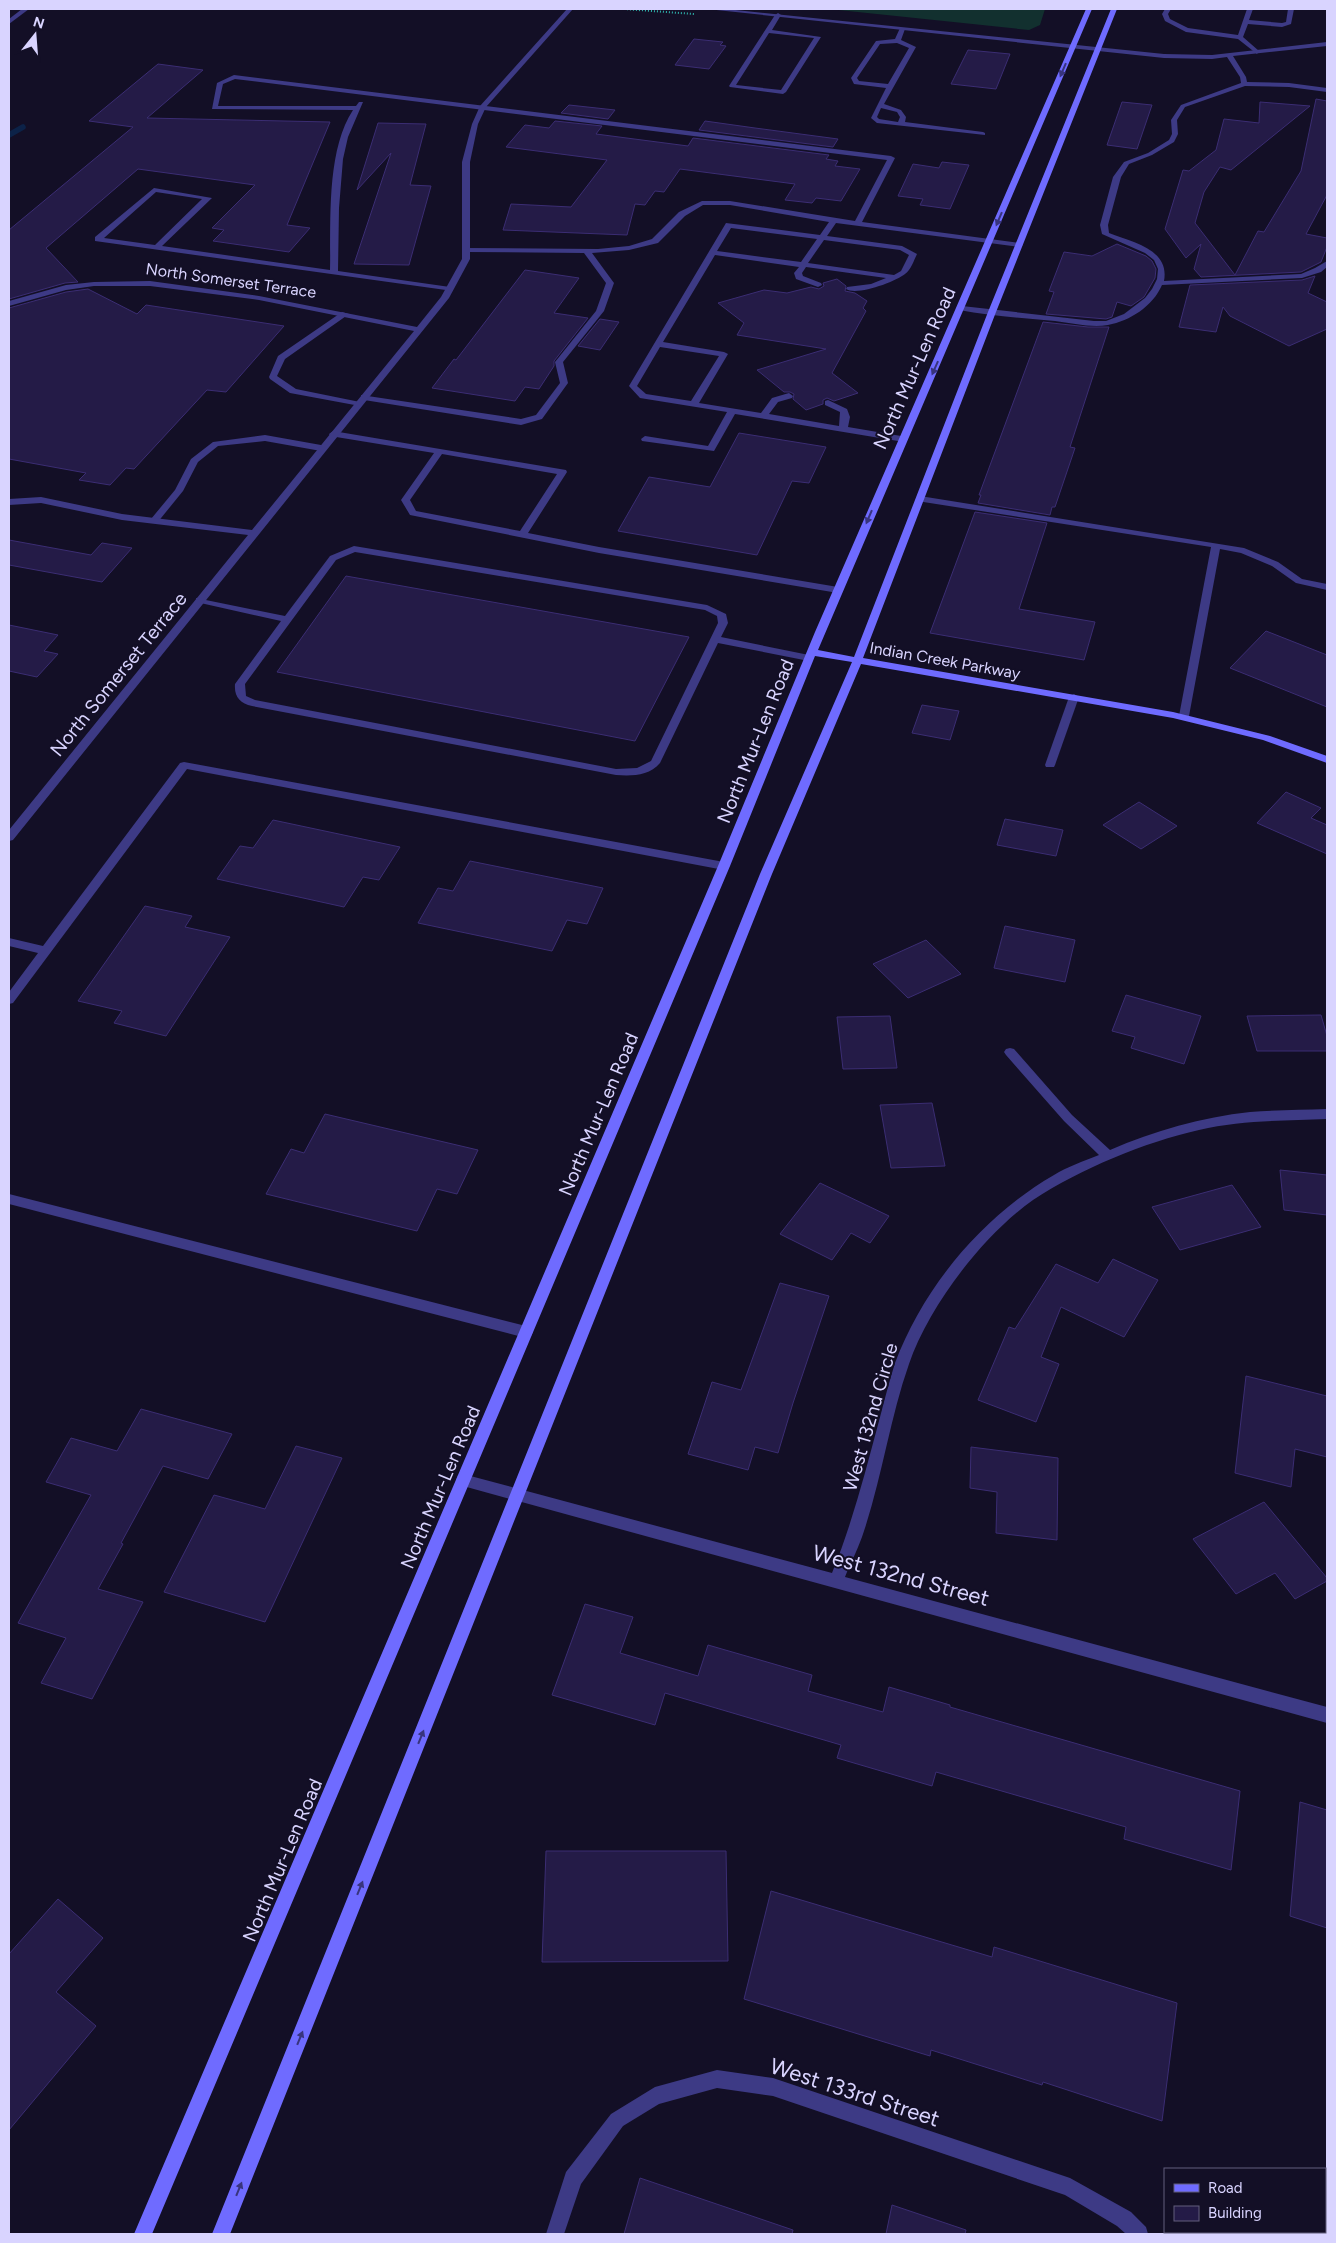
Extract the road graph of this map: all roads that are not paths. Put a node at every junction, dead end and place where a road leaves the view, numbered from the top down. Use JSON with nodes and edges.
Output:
{"nodes":[{"id":1,"x":26,"y":9,"type":"edge"},
{"id":2,"x":570,"y":9,"type":"edge"},
{"id":3,"x":710,"y":9,"type":"edge"},
{"id":4,"x":1089,"y":9,"type":"edge"},
{"id":5,"x":1114,"y":9,"type":"edge"},
{"id":6,"x":1168,"y":9,"type":"edge"},
{"id":7,"x":1250,"y":9,"type":"edge"},
{"id":8,"x":1291,"y":9,"type":"edge"},
{"id":9,"x":778,"y":16,"type":"junction"},
{"id":10,"x":9,"y":22,"type":"edge"},
{"id":11,"x":1245,"y":22,"type":"junction"},
{"id":12,"x":902,"y":29,"type":"junction"},
{"id":13,"x":768,"y":31,"type":"junction"},
{"id":14,"x":1240,"y":37,"type":"junction"},
{"id":15,"x":898,"y":41,"type":"junction"},
{"id":16,"x":1327,"y":44,"type":"edge"},
{"id":17,"x":1073,"y":48,"type":"junction"},
{"id":18,"x":1097,"y":50,"type":"junction"},
{"id":19,"x":1257,"y":52,"type":"junction"},
{"id":20,"x":1229,"y":55,"type":"junction"},
{"id":21,"x":1244,"y":84,"type":"junction"},
{"id":22,"x":890,"y":86,"type":"junction"},
{"id":23,"x":1327,"y":90,"type":"edge"},
{"id":24,"x":369,"y":94,"type":"junction"},
{"id":25,"x":880,"y":105,"type":"junction"},
{"id":26,"x":483,"y":106,"type":"junction"},
{"id":27,"x":356,"y":108,"type":"junction"},
{"id":28,"x":901,"y":124,"type":"junction"},
{"id":29,"x":983,"y":134,"type":"dead end"},
{"id":30,"x":834,"y":220,"type":"junction"},
{"id":31,"x":858,"y":224,"type":"junction"},
{"id":32,"x":822,"y":237,"type":"junction"},
{"id":33,"x":990,"y":242,"type":"junction"},
{"id":34,"x":1019,"y":245,"type":"junction"},
{"id":35,"x":157,"y":247,"type":"junction"},
{"id":36,"x":467,"y":250,"type":"junction"},
{"id":37,"x":586,"y":251,"type":"junction"},
{"id":38,"x":712,"y":253,"type":"junction"},
{"id":39,"x":1327,"y":263,"type":"edge"},
{"id":40,"x":802,"y":265,"type":"junction"},
{"id":41,"x":334,"y":272,"type":"junction"},
{"id":42,"x":895,"y":277,"type":"junction"},
{"id":43,"x":1162,"y":283,"type":"junction"},
{"id":44,"x":818,"y":284,"type":"dead end"},
{"id":45,"x":450,"y":289,"type":"junction"},
{"id":46,"x":850,"y":289,"type":"dead end"},
{"id":47,"x":9,"y":304,"type":"edge"},
{"id":48,"x":962,"y":308,"type":"junction"},
{"id":49,"x":992,"y":312,"type":"junction"},
{"id":50,"x":345,"y":314,"type":"junction"},
{"id":51,"x":419,"y":330,"type":"junction"},
{"id":52,"x":658,"y":344,"type":"junction"},
{"id":53,"x":789,"y":396,"type":"dead end"},
{"id":54,"x":364,"y":397,"type":"junction"},
{"id":55,"x":828,"y":403,"type":"dead end"},
{"id":56,"x":357,"y":404,"type":"junction"},
{"id":57,"x":694,"y":404,"type":"junction"},
{"id":58,"x":732,"y":411,"type":"junction"},
{"id":59,"x":763,"y":416,"type":"junction"},
{"id":60,"x":843,"y":428,"type":"junction"},
{"id":61,"x":333,"y":434,"type":"junction"},
{"id":62,"x":645,"y":438,"type":"dead end"},
{"id":63,"x":904,"y":439,"type":"junction"},
{"id":64,"x":321,"y":448,"type":"junction"},
{"id":65,"x":440,"y":451,"type":"junction"},
{"id":66,"x":920,"y":499,"type":"junction"},
{"id":67,"x":9,"y":502,"type":"edge"},
{"id":68,"x":154,"y":521,"type":"junction"},
{"id":69,"x":254,"y":533,"type":"junction"},
{"id":70,"x":522,"y":535,"type":"junction"},
{"id":71,"x":1216,"y":545,"type":"junction"},
{"id":72,"x":1327,"y":587,"type":"edge"},
{"id":73,"x":838,"y":590,"type":"junction"},
{"id":74,"x":200,"y":600,"type":"junction"},
{"id":75,"x":287,"y":619,"type":"junction"},
{"id":76,"x":715,"y":639,"type":"junction"},
{"id":77,"x":810,"y":655,"type":"junction"},
{"id":78,"x":857,"y":660,"type":"junction"},
{"id":79,"x":1074,"y":697,"type":"junction"},
{"id":80,"x":1184,"y":716,"type":"junction"},
{"id":81,"x":1327,"y":760,"type":"edge"},
{"id":82,"x":1050,"y":765,"type":"dead end"},
{"id":83,"x":9,"y":837,"type":"edge"},
{"id":84,"x":724,"y":866,"type":"junction"},
{"id":85,"x":9,"y":942,"type":"edge"},
{"id":86,"x":46,"y":951,"type":"junction"},
{"id":87,"x":9,"y":1000,"type":"edge"},
{"id":88,"x":1010,"y":1052,"type":"dead end"},
{"id":89,"x":1327,"y":1114,"type":"edge"},
{"id":90,"x":1108,"y":1156,"type":"junction"},
{"id":91,"x":9,"y":1199,"type":"edge"},
{"id":92,"x":526,"y":1332,"type":"junction"},
{"id":93,"x":463,"y":1480,"type":"junction"},
{"id":94,"x":518,"y":1495,"type":"junction"},
{"id":95,"x":836,"y":1581,"type":"junction"},
{"id":96,"x":1327,"y":1715,"type":"edge"},
{"id":97,"x":143,"y":2234,"type":"edge"},
{"id":98,"x":221,"y":2234,"type":"edge"},
{"id":99,"x":555,"y":2234,"type":"edge"},
{"id":100,"x":1139,"y":2234,"type":"edge"}],
"edges":[{"from":1,"to":10,"type":"street"},
{"from":2,"to":26,"type":"street","name":"North Somerset Terrace"},
{"from":3,"to":9,"type":"street"},
{"from":4,"to":17,"type":"main road","name":"North Mur-Len Road"},
{"from":5,"to":18,"type":"main road"},
{"from":6,"to":14,"type":"street"},
{"from":7,"to":11,"type":"street"},
{"from":8,"to":11,"type":"street"},
{"from":9,"to":12,"type":"street"},
{"from":9,"to":13,"type":"street"},
{"from":11,"to":14,"type":"street"},
{"from":12,"to":15,"type":"street"},
{"from":12,"to":17,"type":"street"},
{"from":13,"to":13,"type":"street"},
{"from":14,"to":19,"type":"street"},
{"from":15,"to":22,"type":"street"},
{"from":15,"to":22,"type":"street"},
{"from":16,"to":19,"type":"street"},
{"from":17,"to":18,"type":"street"},
{"from":17,"to":33,"type":"main road","name":"North Mur-Len Road","one_way":true},
{"from":18,"to":20,"type":"street"},
{"from":18,"to":34,"type":"main road"},
{"from":19,"to":20,"type":"street"},
{"from":20,"to":21,"type":"street"},
{"from":21,"to":23,"type":"street"},
{"from":21,"to":43,"type":"street"},
{"from":22,"to":25,"type":"street"},
{"from":24,"to":26,"type":"street"},
{"from":24,"to":27,"type":"street"},
{"from":24,"to":27,"type":"street"},
{"from":25,"to":28,"type":"street"},
{"from":25,"to":28,"type":"street"},
{"from":26,"to":31,"type":"street"},
{"from":26,"to":36,"type":"street","name":"North Somerset Terrace"},
{"from":27,"to":41,"type":"street"},
{"from":28,"to":29,"type":"street"},
{"from":30,"to":31,"type":"street"},
{"from":30,"to":32,"type":"street"},
{"from":30,"to":37,"type":"street"},
{"from":31,"to":33,"type":"street"},
{"from":32,"to":38,"type":"street"},
{"from":32,"to":40,"type":"street"},
{"from":32,"to":42,"type":"street"},
{"from":33,"to":34,"type":"street"},
{"from":33,"to":48,"type":"main road","name":"North Mur-Len Road"},
{"from":34,"to":49,"type":"main road"},
{"from":35,"to":35,"type":"street"},
{"from":35,"to":41,"type":"street"},
{"from":36,"to":37,"type":"street"},
{"from":36,"to":45,"type":"street","name":"North Somerset Terrace"},
{"from":37,"to":54,"type":"street"},
{"from":38,"to":40,"type":"street"},
{"from":38,"to":52,"type":"street"},
{"from":39,"to":43,"type":"street"},
{"from":40,"to":42,"type":"street"},
{"from":40,"to":44,"type":"street"},
{"from":41,"to":45,"type":"street"},
{"from":42,"to":46,"type":"street"},
{"from":43,"to":49,"type":"street"},
{"from":45,"to":51,"type":"street","name":"North Somerset Terrace"},
{"from":47,"to":50,"type":"street","name":"North Somerset Terrace"},
{"from":48,"to":49,"type":"street"},
{"from":48,"to":63,"type":"main road","name":"North Mur-Len Road","one_way":true},
{"from":49,"to":66,"type":"main road"},
{"from":50,"to":51,"type":"street","name":"North Somerset Terrace"},
{"from":50,"to":56,"type":"street"},
{"from":51,"to":54,"type":"street","name":"North Somerset Terrace"},
{"from":52,"to":57,"type":"street"},
{"from":52,"to":57,"type":"street"},
{"from":53,"to":59,"type":"street"},
{"from":54,"to":56,"type":"street","name":"North Somerset Terrace"},
{"from":55,"to":60,"type":"street"},
{"from":56,"to":61,"type":"street","name":"North Somerset Terrace"},
{"from":57,"to":58,"type":"street"},
{"from":58,"to":59,"type":"street"},
{"from":58,"to":62,"type":"street"},
{"from":59,"to":60,"type":"street"},
{"from":60,"to":63,"type":"street"},
{"from":61,"to":64,"type":"street","name":"North Somerset Terrace"},
{"from":61,"to":65,"type":"street"},
{"from":63,"to":73,"type":"main road","name":"North Mur-Len Road","one_way":true},
{"from":64,"to":68,"type":"street"},
{"from":64,"to":69,"type":"street","name":"North Somerset Terrace"},
{"from":65,"to":70,"type":"street"},
{"from":65,"to":70,"type":"street"},
{"from":66,"to":71,"type":"street"},
{"from":66,"to":78,"type":"main road"},
{"from":67,"to":68,"type":"street"},
{"from":68,"to":69,"type":"street"},
{"from":69,"to":74,"type":"street","name":"North Somerset Terrace"},
{"from":70,"to":73,"type":"street"},
{"from":71,"to":72,"type":"street"},
{"from":71,"to":80,"type":"street"},
{"from":73,"to":77,"type":"main road","name":"North Mur-Len Road"},
{"from":74,"to":75,"type":"street"},
{"from":74,"to":83,"type":"street","name":"North Somerset Terrace"},
{"from":75,"to":76,"type":"street"},
{"from":75,"to":76,"type":"street"},
{"from":76,"to":77,"type":"street"},
{"from":77,"to":78,"type":"main road","name":"Indian Creek Parkway"},
{"from":77,"to":84,"type":"main road","name":"North Mur-Len Road"},
{"from":78,"to":79,"type":"main road","name":"Indian Creek Parkway"},
{"from":78,"to":94,"type":"main road"},
{"from":79,"to":80,"type":"main road","name":"Indian Creek Parkway"},
{"from":79,"to":82,"type":"street"},
{"from":80,"to":81,"type":"main road","name":"Indian Creek Parkway"},
{"from":84,"to":86,"type":"street"},
{"from":84,"to":92,"type":"main road","name":"North Mur-Len Road"},
{"from":85,"to":86,"type":"street"},
{"from":86,"to":87,"type":"street"},
{"from":88,"to":90,"type":"street"},
{"from":89,"to":90,"type":"street","name":"West 132nd Circle"},
{"from":90,"to":95,"type":"street","name":"West 132nd Circle"},
{"from":91,"to":92,"type":"street"},
{"from":92,"to":93,"type":"main road","name":"North Mur-Len Road"},
{"from":93,"to":94,"type":"street","name":"West 132nd Street"},
{"from":93,"to":97,"type":"main road","name":"North Mur-Len Road"},
{"from":94,"to":95,"type":"street","name":"West 132nd Street"},
{"from":98,"to":94,"type":"main road","one_way":true},
{"from":95,"to":96,"type":"street","name":"West 132nd Street"},
{"from":99,"to":100,"type":"street","name":"West 133rd Street"}]}
